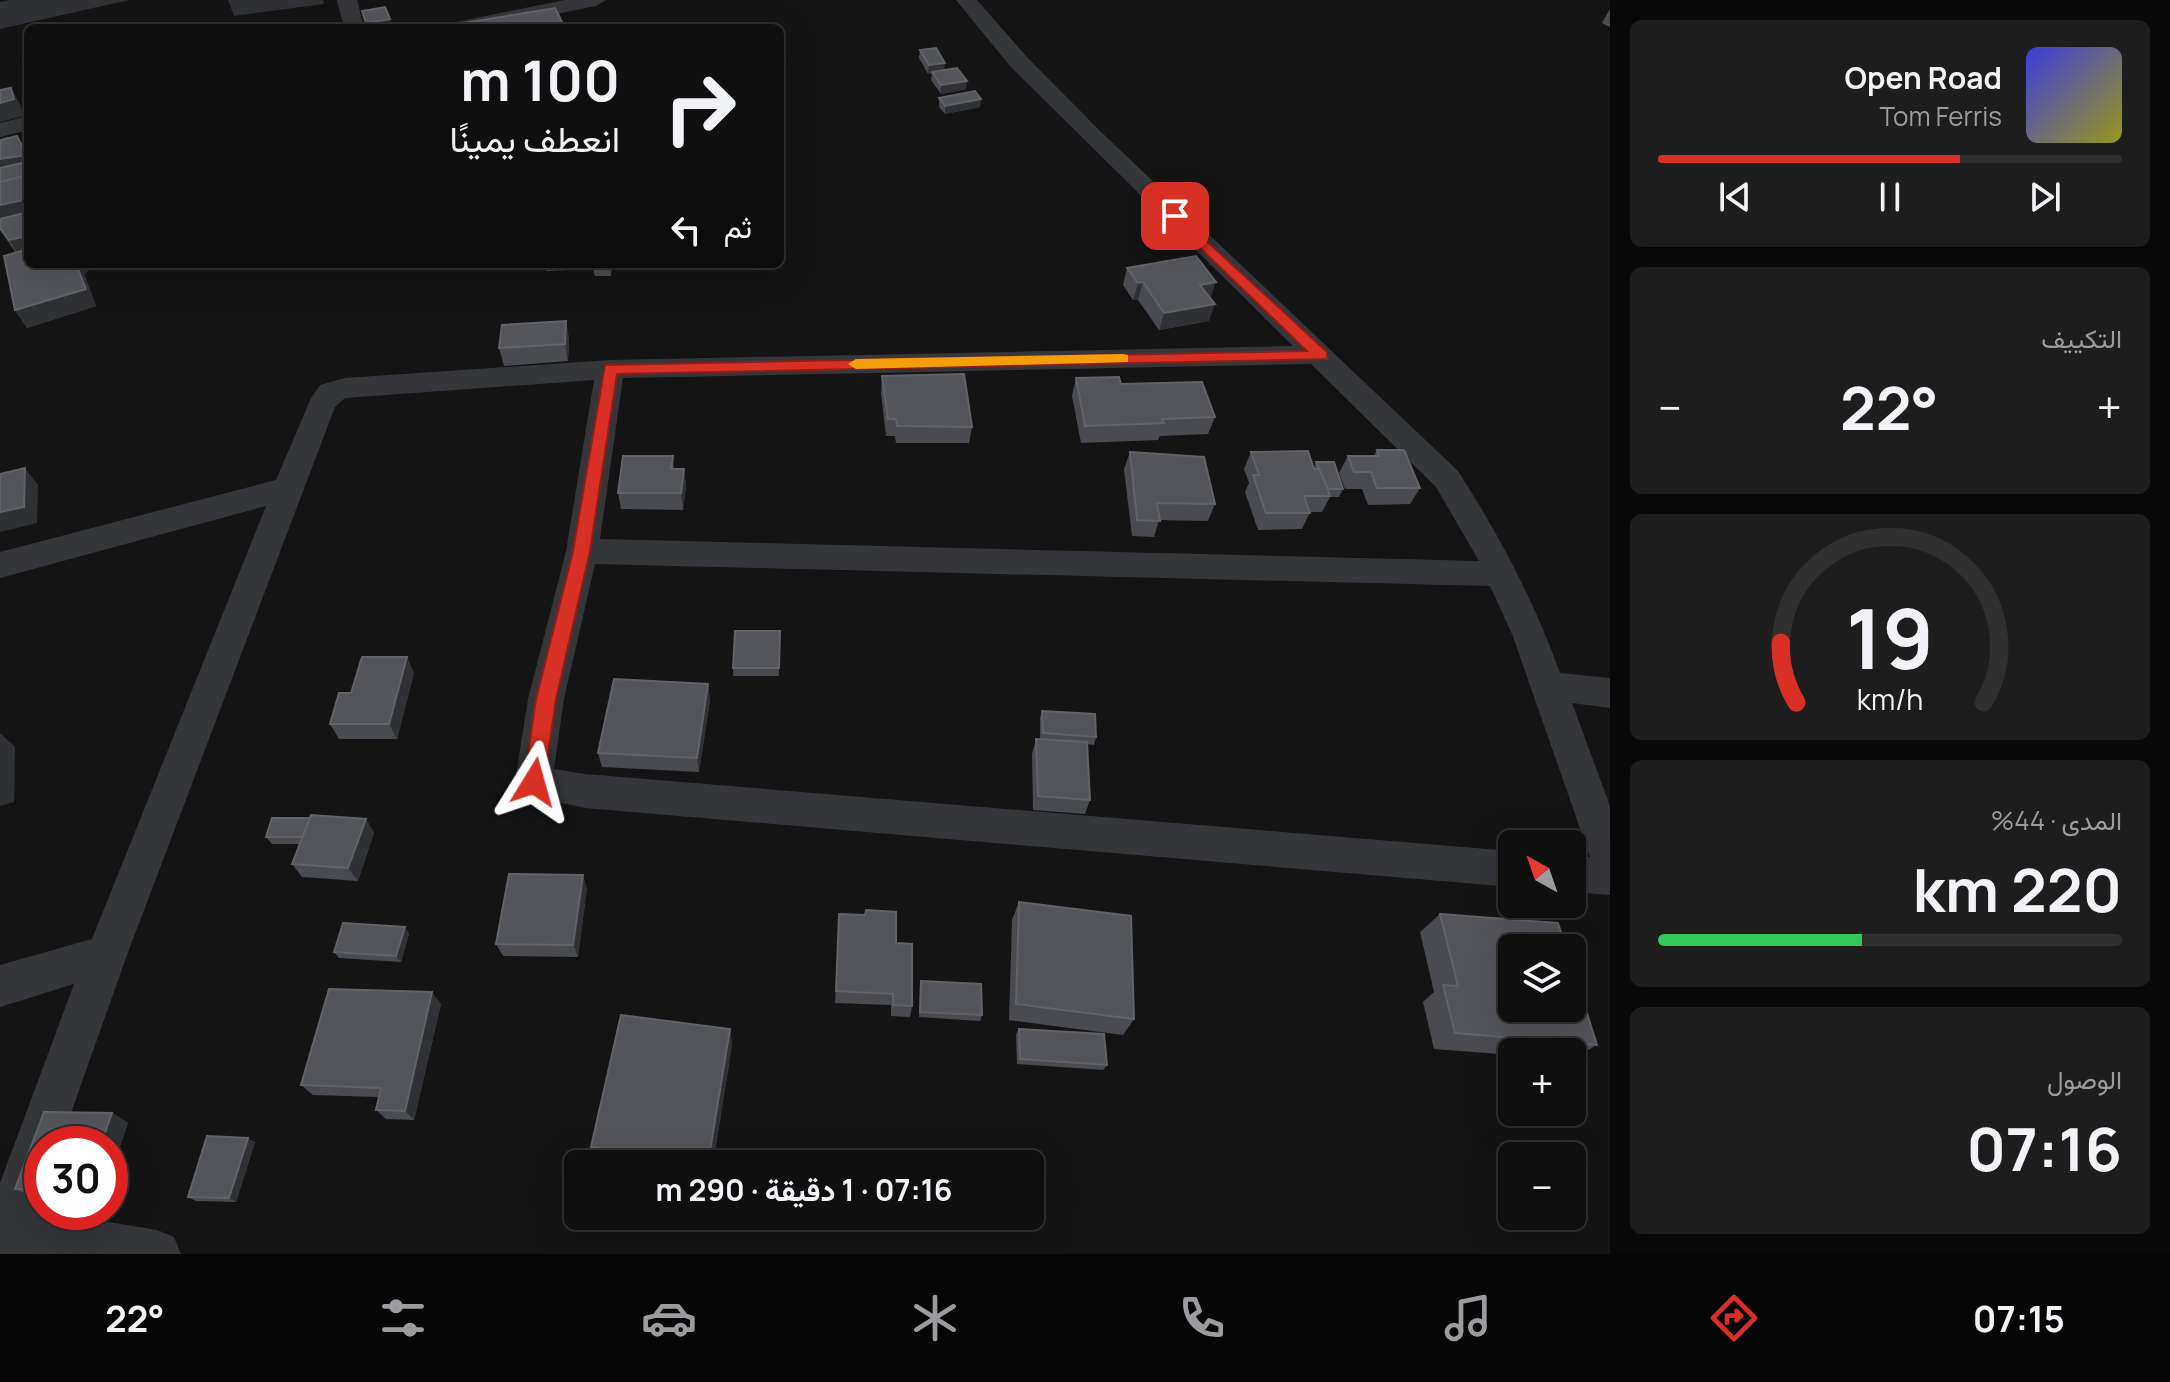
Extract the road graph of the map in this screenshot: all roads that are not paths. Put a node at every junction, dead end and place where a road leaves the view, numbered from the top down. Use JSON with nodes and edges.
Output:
{"nodes":[{"id":1,"x":347,"y":0,"type":"edge"},
{"id":2,"x":596,"y":0,"type":"edge"},
{"id":3,"x":966,"y":0,"type":"edge"},
{"id":4,"x":353,"y":24,"type":"edge"},
{"id":5,"x":476,"y":24,"type":"edge"},
{"id":6,"x":24,"y":124,"type":"edge"},
{"id":7,"x":0,"y":130,"type":"edge"},
{"id":8,"x":1321,"y":355,"type":"junction"},
{"id":9,"x":610,"y":369,"type":"junction"},
{"id":10,"x":290,"y":488,"type":"junction"},
{"id":11,"x":582,"y":551,"type":"junction"},
{"id":12,"x":0,"y":565,"type":"edge"},
{"id":13,"x":1502,"y":574,"type":"junction"},
{"id":14,"x":1549,"y":686,"type":"junction"},
{"id":15,"x":1610,"y":693,"type":"edge"},
{"id":16,"x":1610,"y":858,"type":"edge"},
{"id":17,"x":1498,"y":868,"type":"edge"},
{"id":18,"x":1586,"y":875,"type":"edge"},
{"id":19,"x":1610,"y":877,"type":"edge"},
{"id":20,"x":106,"y":955,"type":"junction"},
{"id":21,"x":0,"y":986,"type":"edge"},
{"id":22,"x":3,"y":1237,"type":"edge"},
{"id":23,"x":157,"y":1254,"type":"edge"}],
"edges":[{"from":1,"to":4,"type":"street"},
{"from":2,"to":5,"type":"street"},
{"from":3,"to":8,"type":"street"},
{"from":6,"to":7,"type":"street"},
{"from":8,"to":9,"type":"street"},
{"from":8,"to":13,"type":"street"},
{"from":9,"to":10,"type":"street"},
{"from":9,"to":11,"type":"street"},
{"from":10,"to":12,"type":"street"},
{"from":10,"to":20,"type":"street"},
{"from":11,"to":13,"type":"street"},
{"from":11,"to":17,"type":"street"},
{"from":13,"to":14,"type":"street"},
{"from":14,"to":15,"type":"street"},
{"from":14,"to":16,"type":"street"},
{"from":18,"to":19,"type":"street"},
{"from":20,"to":21,"type":"street"},
{"from":20,"to":22,"type":"street"},
{"from":22,"to":23,"type":"street"}]}
